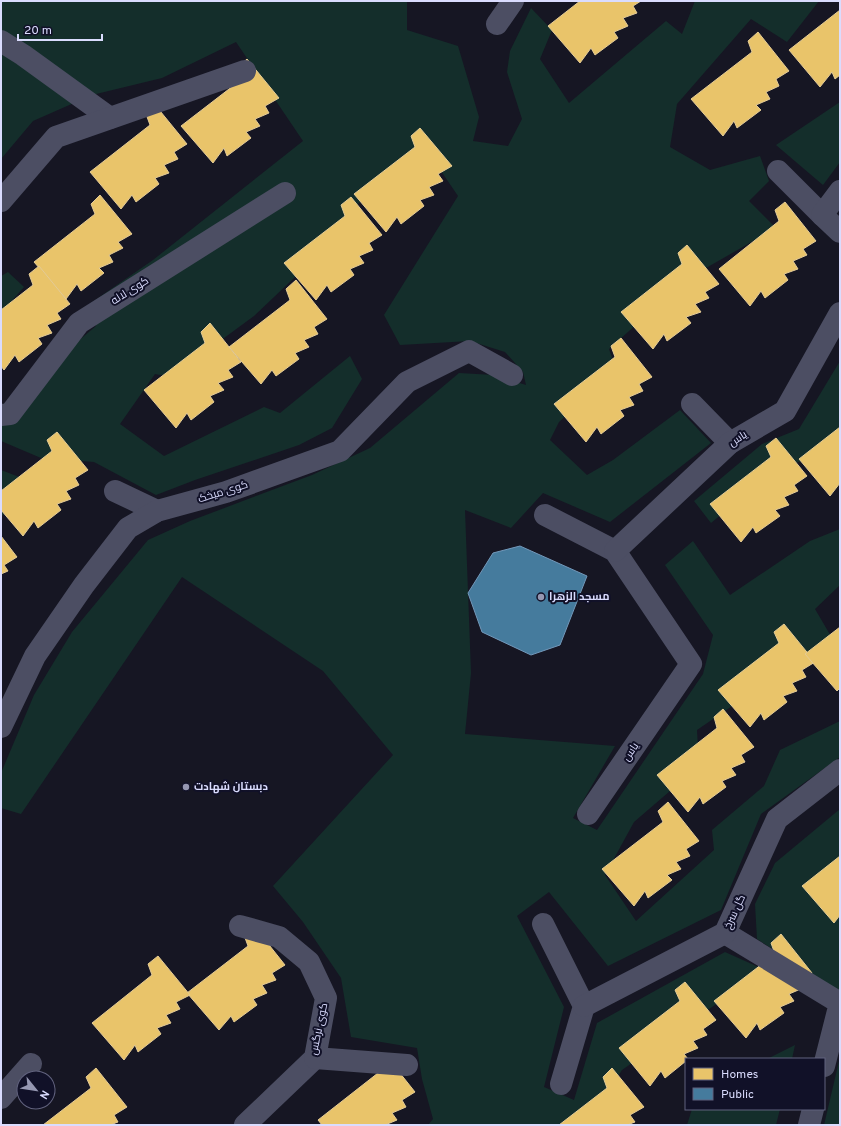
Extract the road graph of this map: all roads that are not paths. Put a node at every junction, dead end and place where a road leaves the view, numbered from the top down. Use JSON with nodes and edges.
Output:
{"nodes":[{"id":1,"x":513,"y":1,"type":"edge"},
{"id":2,"x":497,"y":24,"type":"dead end"},
{"id":3,"x":1,"y":41,"type":"edge"},
{"id":4,"x":245,"y":71,"type":"dead end"},
{"id":5,"x":110,"y":118,"type":"junction"},
{"id":6,"x":778,"y":171,"type":"dead end"},
{"id":7,"x":840,"y":191,"type":"edge"},
{"id":8,"x":285,"y":193,"type":"dead end"},
{"id":9,"x":1,"y":201,"type":"edge"},
{"id":10,"x":822,"y":215,"type":"junction"},
{"id":11,"x":840,"y":232,"type":"edge"},
{"id":12,"x":840,"y":313,"type":"edge"},
{"id":13,"x":512,"y":375,"type":"dead end"},
{"id":14,"x":692,"y":404,"type":"dead end"},
{"id":15,"x":1,"y":416,"type":"edge"},
{"id":16,"x":730,"y":443,"type":"junction"},
{"id":17,"x":115,"y":491,"type":"dead end"},
{"id":18,"x":157,"y":511,"type":"junction"},
{"id":19,"x":544,"y":515,"type":"dead end"},
{"id":20,"x":615,"y":551,"type":"junction"},
{"id":21,"x":1,"y":727,"type":"edge"},
{"id":22,"x":840,"y":770,"type":"edge"},
{"id":23,"x":588,"y":814,"type":"dead end"},
{"id":24,"x":543,"y":924,"type":"dead end"},
{"id":25,"x":240,"y":926,"type":"dead end"},
{"id":26,"x":725,"y":933,"type":"junction"},
{"id":27,"x":584,"y":1006,"type":"junction"},
{"id":28,"x":315,"y":1058,"type":"junction"},
{"id":29,"x":825,"y":1062,"type":"edge"},
{"id":30,"x":31,"y":1064,"type":"dead end"},
{"id":31,"x":407,"y":1065,"type":"dead end"},
{"id":32,"x":560,"y":1084,"type":"dead end"},
{"id":33,"x":1,"y":1098,"type":"edge"},
{"id":34,"x":813,"y":1110,"type":"edge"},
{"id":35,"x":245,"y":1125,"type":"edge"},
{"id":36,"x":809,"y":1125,"type":"edge"}],
"edges":[{"from":1,"to":2,"type":"street"},
{"from":3,"to":5,"type":"street"},
{"from":4,"to":5,"type":"street"},
{"from":5,"to":9,"type":"street"},
{"from":6,"to":10,"type":"street"},
{"from":7,"to":10,"type":"street"},
{"from":8,"to":15,"type":"street","name":"کوی لاله"},
{"from":10,"to":11,"type":"street"},
{"from":12,"to":16,"type":"street","name":"یاس"},
{"from":13,"to":18,"type":"street","name":"کوی میخک"},
{"from":14,"to":16,"type":"street"},
{"from":16,"to":20,"type":"street","name":"یاس"},
{"from":17,"to":18,"type":"street"},
{"from":18,"to":21,"type":"street","name":"کوی میخک"},
{"from":19,"to":20,"type":"street","name":"یاس"},
{"from":20,"to":23,"type":"street","name":"یاس"},
{"from":22,"to":26,"type":"street","name":"گل سرخ"},
{"from":24,"to":27,"type":"street"},
{"from":25,"to":28,"type":"street","name":"کوی نرگس"},
{"from":26,"to":27,"type":"street","name":"گل سرخ"},
{"from":26,"to":29,"type":"street"},
{"from":27,"to":32,"type":"street"},
{"from":28,"to":31,"type":"street"},
{"from":28,"to":35,"type":"street","name":"کوی نرگس"},
{"from":30,"to":33,"type":"street"},
{"from":34,"to":36,"type":"street"}]}
